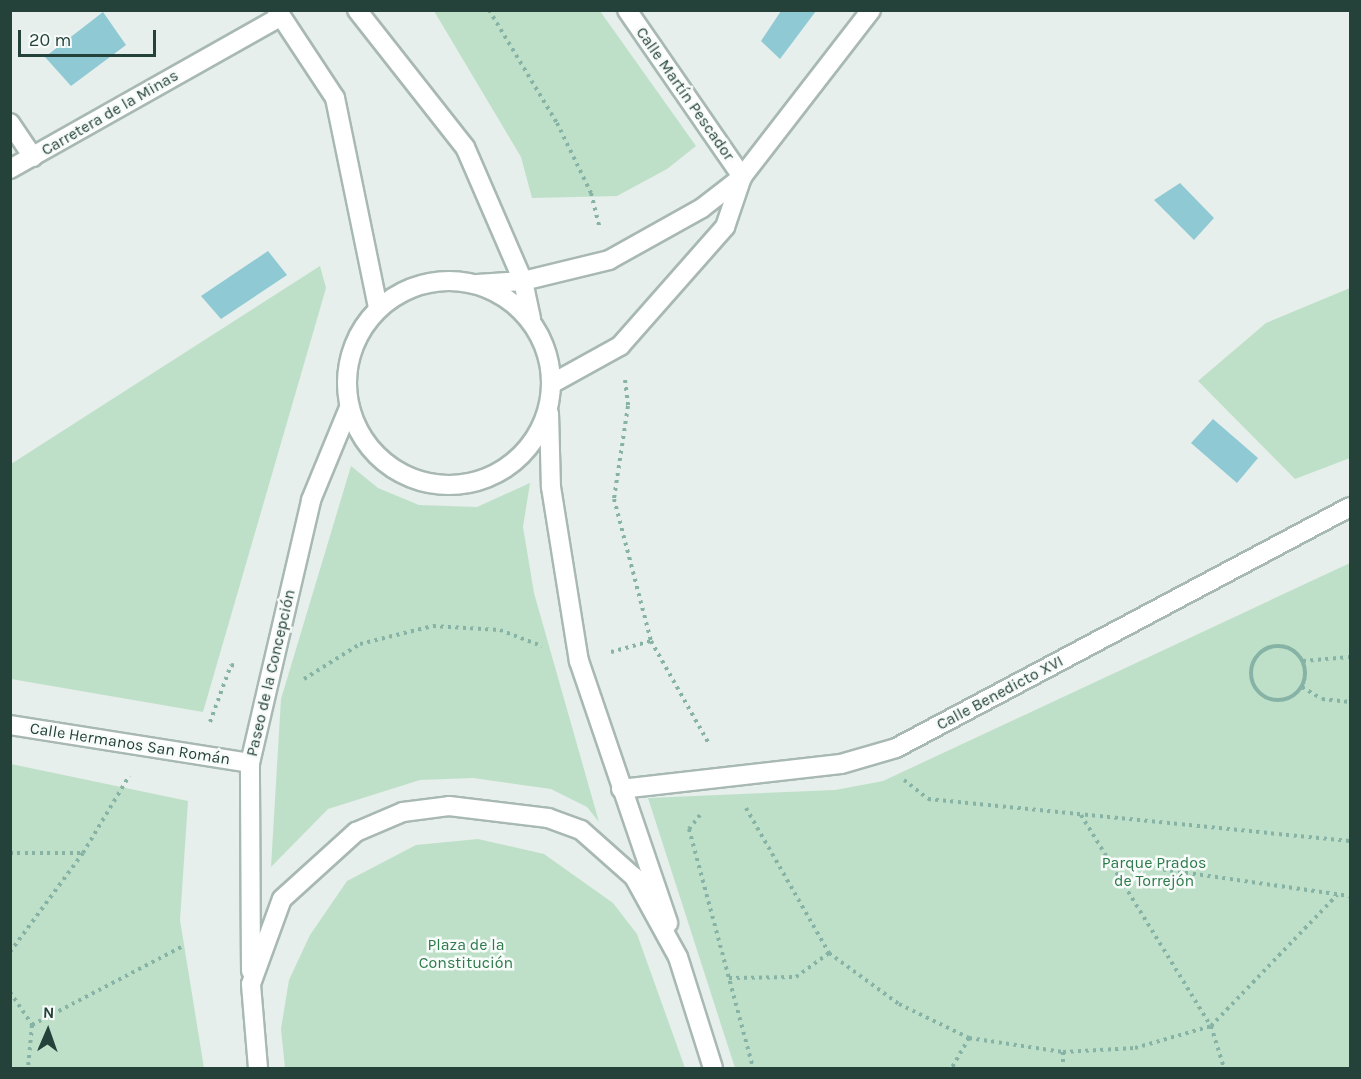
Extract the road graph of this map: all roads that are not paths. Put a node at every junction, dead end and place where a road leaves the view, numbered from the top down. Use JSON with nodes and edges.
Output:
{"nodes":[{"id":1,"x":357,"y":10,"type":"edge"},
{"id":2,"x":627,"y":10,"type":"edge"},
{"id":3,"x":871,"y":10,"type":"edge"},
{"id":4,"x":279,"y":13,"type":"edge"},
{"id":5,"x":10,"y":123,"type":"edge"},
{"id":6,"x":33,"y":157,"type":"junction"},
{"id":7,"x":10,"y":169,"type":"edge"},
{"id":8,"x":742,"y":177,"type":"junction"},
{"id":9,"x":522,"y":281,"type":"junction"},
{"id":10,"x":477,"y":284,"type":"junction"},
{"id":11,"x":378,"y":308,"type":"junction"},
{"id":12,"x":531,"y":319,"type":"junction"},
{"id":13,"x":553,"y":382,"type":"junction"},
{"id":14,"x":349,"y":408,"type":"junction"},
{"id":15,"x":549,"y":411,"type":"junction"},
{"id":16,"x":1350,"y":507,"type":"edge"},
{"id":17,"x":10,"y":725,"type":"edge"},
{"id":18,"x":250,"y":762,"type":"junction"},
{"id":19,"x":621,"y":789,"type":"junction"},
{"id":20,"x":678,"y":957,"type":"junction"},
{"id":21,"x":251,"y":984,"type":"junction"},
{"id":22,"x":258,"y":1068,"type":"edge"},
{"id":23,"x":713,"y":1068,"type":"edge"}],
"edges":[{"from":1,"to":9,"type":"main road"},
{"from":2,"to":8,"type":"main road","name":"Calle Martín Pescador"},
{"from":3,"to":8,"type":"main road"},
{"from":4,"to":6,"type":"main road","name":"Carretera de la Minas"},
{"from":4,"to":11,"type":"main road"},
{"from":5,"to":6,"type":"main road","name":"Carretera de la Minas"},
{"from":6,"to":7,"type":"main road","name":"Carretera de la Minas"},
{"from":8,"to":9,"type":"main road"},
{"from":8,"to":13,"type":"main road"},
{"from":9,"to":10,"type":"main road"},
{"from":9,"to":12,"type":"main road"},
{"from":10,"to":11,"type":"main road"},
{"from":10,"to":12,"type":"main road"},
{"from":11,"to":14,"type":"main road"},
{"from":12,"to":13,"type":"main road"},
{"from":13,"to":15,"type":"main road"},
{"from":14,"to":15,"type":"main road"},
{"from":14,"to":18,"type":"main road","name":"Paseo de la Concepción"},
{"from":15,"to":19,"type":"main road"},
{"from":16,"to":19,"type":"main road","name":"Calle Benedicto XVI"},
{"from":17,"to":18,"type":"main road","name":"Calle Hermanos San Román"},
{"from":18,"to":21,"type":"main road","name":"Paseo de la Concepción"},
{"from":19,"to":20,"type":"main road"},
{"from":20,"to":21,"type":"main road"},
{"from":20,"to":23,"type":"main road"},
{"from":21,"to":22,"type":"main road"}]}
